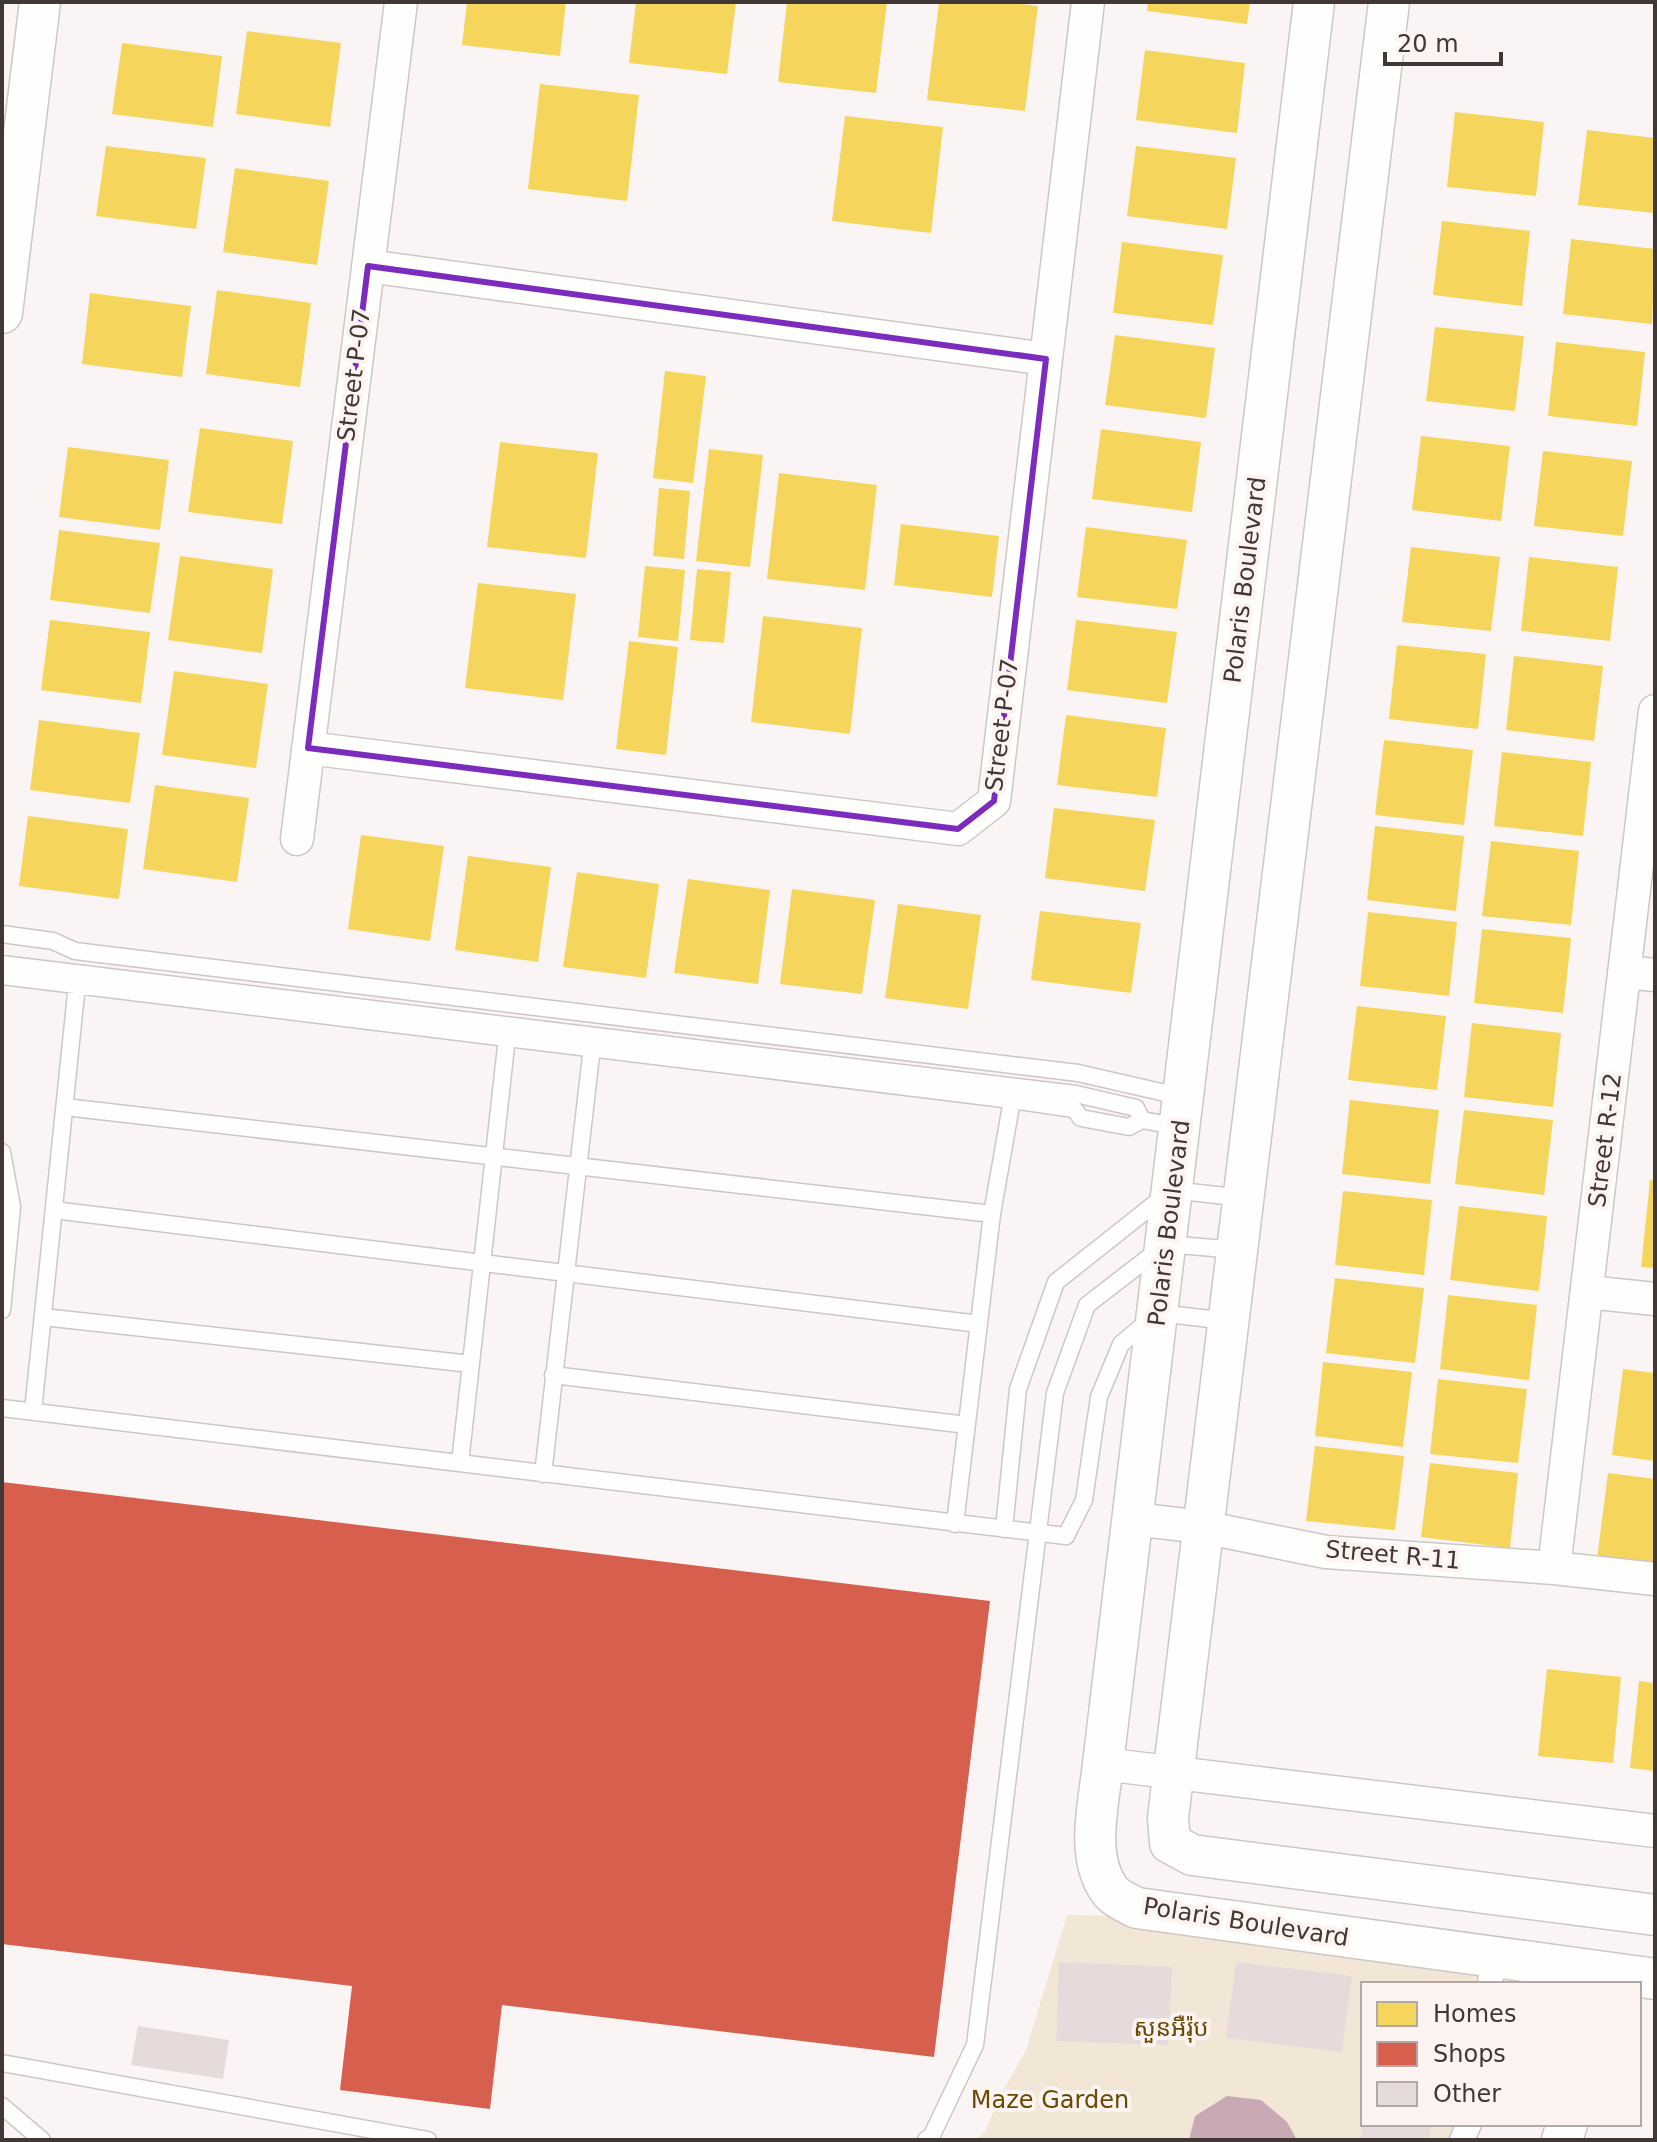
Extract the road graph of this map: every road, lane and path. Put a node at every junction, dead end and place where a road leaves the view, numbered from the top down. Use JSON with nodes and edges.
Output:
{"nodes":[{"id":1,"x":40,"y":2,"type":"edge"},
{"id":2,"x":401,"y":2,"type":"edge"},
{"id":3,"x":1088,"y":2,"type":"edge"},
{"id":4,"x":1314,"y":2,"type":"edge"},
{"id":5,"x":1389,"y":2,"type":"edge"},
{"id":6,"x":368,"y":266,"type":"junction"},
{"id":7,"x":2,"y":313,"type":"edge"},
{"id":8,"x":1046,"y":359,"type":"junction"},
{"id":9,"x":1655,"y":711,"type":"edge"},
{"id":10,"x":308,"y":748,"type":"junction"},
{"id":11,"x":297,"y":839,"type":"dead end"},
{"id":12,"x":2,"y":927,"type":"edge"},
{"id":13,"x":2,"y":934,"type":"edge"},
{"id":14,"x":75,"y":951,"type":"junction"},
{"id":15,"x":2,"y":964,"type":"edge"},
{"id":16,"x":1640,"y":974,"type":"edge"},
{"id":17,"x":42,"y":975,"type":"junction"},
{"id":18,"x":2,"y":976,"type":"edge"},
{"id":19,"x":77,"y":984,"type":"junction"},
{"id":20,"x":510,"y":1005,"type":"junction"},
{"id":21,"x":595,"y":1016,"type":"junction"},
{"id":22,"x":507,"y":1031,"type":"junction"},
{"id":23,"x":592,"y":1042,"type":"junction"},
{"id":24,"x":1012,"y":1100,"type":"junction"},
{"id":25,"x":1075,"y":1102,"type":"junction"},
{"id":26,"x":1172,"y":1105,"type":"junction"},
{"id":27,"x":65,"y":1107,"type":"junction"},
{"id":28,"x":2,"y":1152,"type":"edge"},
{"id":29,"x":494,"y":1156,"type":"junction"},
{"id":30,"x":577,"y":1167,"type":"junction"},
{"id":31,"x":1172,"y":1190,"type":"junction"},
{"id":32,"x":1243,"y":1198,"type":"junction"},
{"id":33,"x":54,"y":1210,"type":"junction"},
{"id":34,"x":992,"y":1214,"type":"junction"},
{"id":35,"x":1166,"y":1244,"type":"junction"},
{"id":36,"x":1237,"y":1250,"type":"junction"},
{"id":37,"x":482,"y":1262,"type":"junction"},
{"id":38,"x":565,"y":1273,"type":"junction"},
{"id":39,"x":1587,"y":1292,"type":"junction"},
{"id":40,"x":1655,"y":1299,"type":"edge"},
{"id":41,"x":2,"y":1310,"type":"edge"},
{"id":42,"x":1158,"y":1313,"type":"junction"},
{"id":43,"x":43,"y":1317,"type":"junction"},
{"id":44,"x":1228,"y":1321,"type":"junction"},
{"id":45,"x":979,"y":1324,"type":"junction"},
{"id":46,"x":471,"y":1364,"type":"junction"},
{"id":47,"x":553,"y":1375,"type":"junction"},
{"id":48,"x":2,"y":1408,"type":"edge"},
{"id":49,"x":33,"y":1411,"type":"junction"},
{"id":50,"x":967,"y":1425,"type":"junction"},
{"id":51,"x":460,"y":1463,"type":"junction"},
{"id":52,"x":543,"y":1474,"type":"junction"},
{"id":53,"x":1133,"y":1519,"type":"junction"},
{"id":54,"x":955,"y":1524,"type":"junction"},
{"id":55,"x":1203,"y":1527,"type":"junction"},
{"id":56,"x":1004,"y":1529,"type":"junction"},
{"id":57,"x":1038,"y":1532,"type":"junction"},
{"id":58,"x":1554,"y":1568,"type":"junction"},
{"id":59,"x":1655,"y":1579,"type":"edge"},
{"id":60,"x":1103,"y":1764,"type":"junction"},
{"id":61,"x":1173,"y":1772,"type":"junction"},
{"id":62,"x":1655,"y":1831,"type":"edge"},
{"id":63,"x":1607,"y":1908,"type":"junction"},
{"id":64,"x":1655,"y":1915,"type":"edge"},
{"id":65,"x":1491,"y":1971,"type":"edge"},
{"id":66,"x":1600,"y":1978,"type":"edge"},
{"id":67,"x":1655,"y":1979,"type":"edge"},
{"id":68,"x":2,"y":2063,"type":"edge"},
{"id":69,"x":2,"y":2106,"type":"edge"},
{"id":70,"x":42,"y":2140,"type":"edge"},
{"id":71,"x":428,"y":2140,"type":"edge"},
{"id":72,"x":926,"y":2140,"type":"edge"}],
"edges":[{"from":1,"to":7,"type":"street"},
{"from":2,"to":6,"type":"street","name":"Street P-07"},
{"from":3,"to":8,"type":"street","name":"Street P-07"},
{"from":4,"to":26,"type":"street","name":"Polaris Boulevard"},
{"from":5,"to":32,"type":"street"},
{"from":6,"to":8,"type":"street"},
{"from":6,"to":10,"type":"street","name":"Street P-07"},
{"from":8,"to":10,"type":"street","name":"Street P-07"},
{"from":9,"to":16,"type":"street","name":"Street R-12"},
{"from":10,"to":11,"type":"street","name":"Street P-07"},
{"from":12,"to":14,"type":"lane"},
{"from":13,"to":14,"type":"lane"},
{"from":14,"to":20,"type":"lane"},
{"from":15,"to":17,"type":"lane"},
{"from":16,"to":39,"type":"street","name":"Street R-12"},
{"from":17,"to":18,"type":"lane"},
{"from":17,"to":19,"type":"lane"},
{"from":17,"to":22,"type":"lane"},
{"from":19,"to":22,"type":"lane"},
{"from":19,"to":27,"type":"lane"},
{"from":20,"to":21,"type":"lane"},
{"from":20,"to":22,"type":"lane"},
{"from":21,"to":23,"type":"lane"},
{"from":21,"to":26,"type":"lane"},
{"from":22,"to":23,"type":"lane"},
{"from":22,"to":29,"type":"lane"},
{"from":23,"to":24,"type":"lane"},
{"from":23,"to":25,"type":"lane"},
{"from":23,"to":30,"type":"lane"},
{"from":24,"to":25,"type":"lane"},
{"from":24,"to":34,"type":"lane"},
{"from":25,"to":26,"type":"lane"},
{"from":26,"to":31,"type":"street","name":"Polaris Boulevard"},
{"from":27,"to":29,"type":"lane"},
{"from":27,"to":33,"type":"lane"},
{"from":28,"to":41,"type":"lane"},
{"from":29,"to":30,"type":"lane"},
{"from":29,"to":37,"type":"lane"},
{"from":30,"to":34,"type":"lane"},
{"from":30,"to":38,"type":"lane"},
{"from":31,"to":32,"type":"lane"},
{"from":31,"to":35,"type":"street","name":"Polaris Boulevard"},
{"from":31,"to":56,"type":"lane"},
{"from":32,"to":36,"type":"street"},
{"from":33,"to":37,"type":"lane"},
{"from":33,"to":43,"type":"lane"},
{"from":34,"to":45,"type":"lane"},
{"from":35,"to":36,"type":"lane"},
{"from":35,"to":42,"type":"street","name":"Polaris Boulevard"},
{"from":35,"to":57,"type":"lane"},
{"from":36,"to":44,"type":"street"},
{"from":37,"to":38,"type":"lane"},
{"from":37,"to":46,"type":"lane"},
{"from":38,"to":45,"type":"lane"},
{"from":38,"to":47,"type":"lane"},
{"from":39,"to":40,"type":"street"},
{"from":39,"to":58,"type":"street","name":"Street R-12"},
{"from":42,"to":44,"type":"lane"},
{"from":42,"to":53,"type":"street","name":"Polaris Boulevard"},
{"from":42,"to":57,"type":"lane"},
{"from":43,"to":46,"type":"lane"},
{"from":43,"to":49,"type":"lane"},
{"from":44,"to":55,"type":"street"},
{"from":45,"to":50,"type":"lane"},
{"from":46,"to":51,"type":"lane"},
{"from":47,"to":50,"type":"lane"},
{"from":47,"to":52,"type":"lane"},
{"from":48,"to":49,"type":"lane"},
{"from":49,"to":51,"type":"lane"},
{"from":50,"to":54,"type":"lane"},
{"from":51,"to":52,"type":"lane"},
{"from":52,"to":54,"type":"lane"},
{"from":53,"to":55,"type":"street","name":"Street R-11"},
{"from":53,"to":60,"type":"street","name":"Polaris Boulevard"},
{"from":54,"to":56,"type":"lane"},
{"from":55,"to":58,"type":"street","name":"Street R-11"},
{"from":55,"to":61,"type":"street"},
{"from":56,"to":57,"type":"lane"},
{"from":57,"to":72,"type":"lane"},
{"from":58,"to":59,"type":"street","name":"Street R-11"},
{"from":60,"to":61,"type":"street"},
{"from":60,"to":65,"type":"street","name":"Polaris Boulevard"},
{"from":61,"to":62,"type":"street"},
{"from":61,"to":63,"type":"street"},
{"from":63,"to":64,"type":"street"},
{"from":63,"to":66,"type":"street"},
{"from":65,"to":66,"type":"street","name":"Polaris Boulevard"},
{"from":66,"to":67,"type":"street","name":"Polaris Boulevard"},
{"from":68,"to":71,"type":"lane"},
{"from":69,"to":70,"type":"lane"}]}
